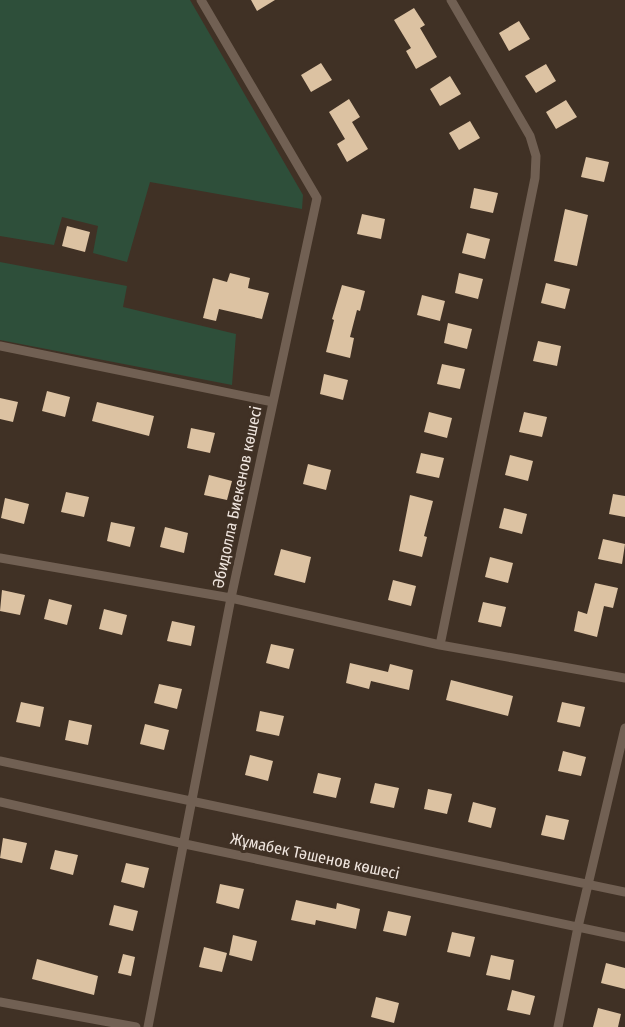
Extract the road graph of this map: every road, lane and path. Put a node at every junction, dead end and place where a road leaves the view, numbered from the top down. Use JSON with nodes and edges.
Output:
{"nodes":[{"id":1,"x":201,"y":0,"type":"edge"},
{"id":2,"x":451,"y":0,"type":"edge"},
{"id":3,"x":0,"y":346,"type":"edge"},
{"id":4,"x":273,"y":402,"type":"junction"},
{"id":5,"x":0,"y":558,"type":"edge"},
{"id":6,"x":231,"y":598,"type":"junction"},
{"id":7,"x":440,"y":645,"type":"junction"},
{"id":8,"x":625,"y":678,"type":"edge"},
{"id":9,"x":625,"y":728,"type":"edge"},
{"id":10,"x":0,"y":761,"type":"edge"},
{"id":11,"x":0,"y":802,"type":"edge"},
{"id":12,"x":193,"y":802,"type":"junction"},
{"id":13,"x":185,"y":844,"type":"junction"},
{"id":14,"x":588,"y":885,"type":"junction"},
{"id":15,"x":625,"y":892,"type":"edge"},
{"id":16,"x":578,"y":927,"type":"junction"},
{"id":17,"x":625,"y":937,"type":"edge"},
{"id":18,"x":0,"y":1002,"type":"edge"},
{"id":19,"x":136,"y":1027,"type":"edge"},
{"id":20,"x":148,"y":1027,"type":"edge"},
{"id":21,"x":558,"y":1027,"type":"edge"}],
"edges":[{"from":1,"to":4,"type":"street","name":"Әбидолла Биекенов көшесі"},
{"from":2,"to":7,"type":"street"},
{"from":3,"to":4,"type":"street"},
{"from":4,"to":6,"type":"street","name":"Әбидолла Биекенов көшесі"},
{"from":5,"to":6,"type":"street"},
{"from":6,"to":7,"type":"street"},
{"from":6,"to":12,"type":"street","name":"Әбидолла Биекенов көшесі"},
{"from":7,"to":8,"type":"street"},
{"from":9,"to":14,"type":"street"},
{"from":10,"to":12,"type":"street","name":"Жұмабек Тәшенов көшесі"},
{"from":11,"to":13,"type":"street","name":"Жұмабек Тәшенов көшесі"},
{"from":12,"to":13,"type":"street","name":"Әбидолла Биекенов көшесі"},
{"from":12,"to":14,"type":"street","name":"Жұмабек Тәшенов көшесі"},
{"from":13,"to":16,"type":"street","name":"Жұмабек Тәшенов көшесі"},
{"from":13,"to":20,"type":"street","name":"Әбидолла Биекенов көшесі"},
{"from":14,"to":15,"type":"street","name":"Жұмабек Тәшенов көшесі"},
{"from":14,"to":16,"type":"street"},
{"from":16,"to":17,"type":"street","name":"Жұмабек Тәшенов көшесі"},
{"from":16,"to":21,"type":"street"},
{"from":18,"to":19,"type":"street"}]}
